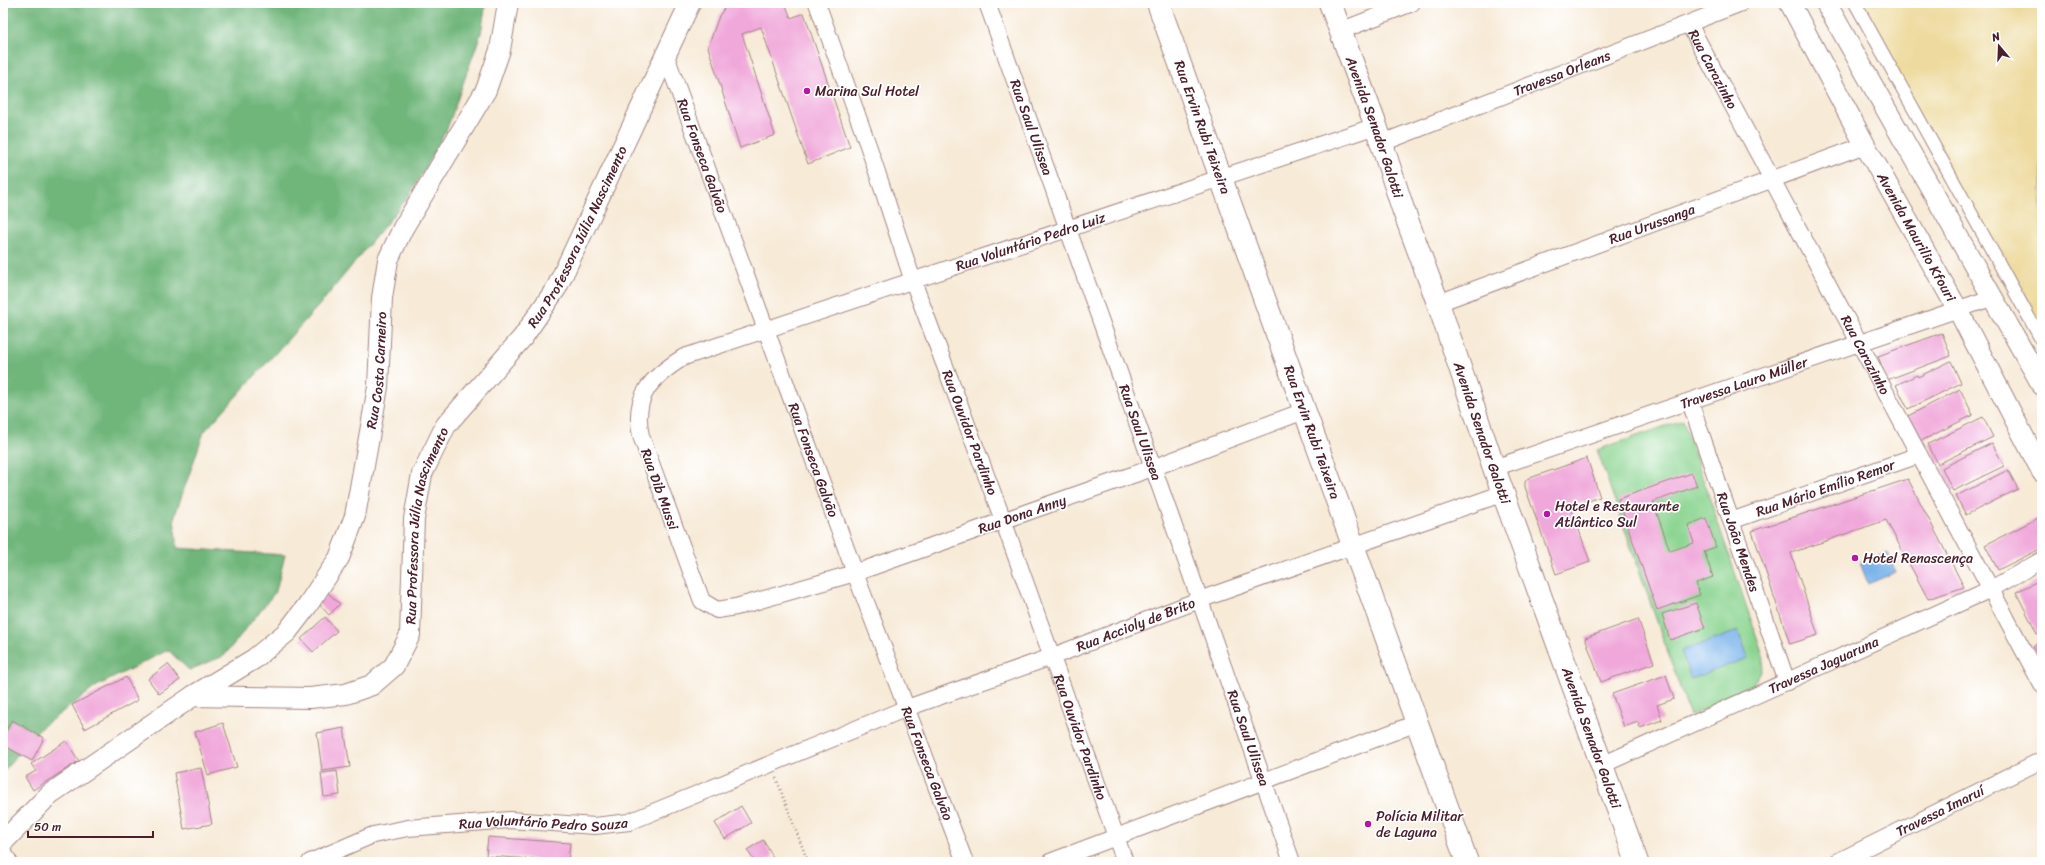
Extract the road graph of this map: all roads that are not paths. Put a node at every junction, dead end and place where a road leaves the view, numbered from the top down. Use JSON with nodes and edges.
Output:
{"nodes":[{"id":1,"x":508,"y":3,"type":"edge"},
{"id":2,"x":690,"y":3,"type":"edge"},
{"id":3,"x":817,"y":3,"type":"edge"},
{"id":4,"x":987,"y":3,"type":"edge"},
{"id":5,"x":1158,"y":3,"type":"edge"},
{"id":6,"x":1330,"y":3,"type":"edge"},
{"id":7,"x":1412,"y":3,"type":"edge"},
{"id":8,"x":1741,"y":3,"type":"edge"},
{"id":9,"x":1790,"y":3,"type":"edge"},
{"id":10,"x":1826,"y":3,"type":"edge"},
{"id":11,"x":1855,"y":3,"type":"edge"},
{"id":12,"x":1689,"y":24,"type":"junction"},
{"id":13,"x":1340,"y":31,"type":"junction"},
{"id":14,"x":666,"y":56,"type":"junction"},
{"id":15,"x":1379,"y":135,"type":"junction"},
{"id":16,"x":1865,"y":145,"type":"junction"},
{"id":17,"x":1220,"y":178,"type":"junction"},
{"id":18,"x":1772,"y":179,"type":"junction"},
{"id":19,"x":1068,"y":228,"type":"junction"},
{"id":20,"x":913,"y":281,"type":"junction"},
{"id":21,"x":1994,"y":298,"type":"junction"},
{"id":22,"x":1438,"y":302,"type":"junction"},
{"id":23,"x":1958,"y":310,"type":"junction"},
{"id":24,"x":766,"y":328,"type":"junction"},
{"id":25,"x":2042,"y":341,"type":"edge"},
{"id":26,"x":1859,"y":343,"type":"junction"},
{"id":27,"x":684,"y":357,"type":"joint"},
{"id":28,"x":2042,"y":385,"type":"edge"},
{"id":29,"x":1690,"y":402,"type":"junction"},
{"id":30,"x":1304,"y":411,"type":"junction"},
{"id":31,"x":1919,"y":455,"type":"junction"},
{"id":32,"x":1154,"y":467,"type":"junction"},
{"id":33,"x":1494,"y":468,"type":"junction"},
{"id":34,"x":2042,"y":472,"type":"edge"},
{"id":35,"x":1504,"y":493,"type":"junction"},
{"id":36,"x":1003,"y":520,"type":"junction"},
{"id":37,"x":1731,"y":521,"type":"junction"},
{"id":38,"x":1352,"y":546,"type":"junction"},
{"id":39,"x":2042,"y":560,"type":"edge"},
{"id":40,"x":855,"y":573,"type":"junction"},
{"id":41,"x":1991,"y":589,"type":"junction"},
{"id":42,"x":1199,"y":600,"type":"junction"},
{"id":43,"x":736,"y":606,"type":"joint"},
{"id":44,"x":1052,"y":657,"type":"junction"},
{"id":45,"x":1787,"y":682,"type":"junction"},
{"id":46,"x":2042,"y":685,"type":"edge"},
{"id":47,"x":193,"y":696,"type":"junction"},
{"id":48,"x":907,"y":708,"type":"junction"},
{"id":49,"x":1417,"y":723,"type":"junction"},
{"id":50,"x":2042,"y":760,"type":"edge"},
{"id":51,"x":771,"y":764,"type":"joint"},
{"id":52,"x":1602,"y":764,"type":"junction"},
{"id":53,"x":1264,"y":781,"type":"junction"},
{"id":54,"x":1116,"y":837,"type":"junction"},
{"id":55,"x":3,"y":842,"type":"edge"},
{"id":56,"x":3,"y":856,"type":"edge"},
{"id":57,"x":7,"y":862,"type":"edge"},
{"id":58,"x":310,"y":862,"type":"edge"},
{"id":59,"x":965,"y":862,"type":"edge"},
{"id":60,"x":1050,"y":862,"type":"edge"},
{"id":61,"x":1125,"y":862,"type":"edge"},
{"id":62,"x":1292,"y":862,"type":"edge"},
{"id":63,"x":1467,"y":862,"type":"edge"},
{"id":64,"x":1637,"y":862,"type":"edge"},
{"id":65,"x":1837,"y":862,"type":"edge"}],
"edges":[{"from":1,"to":47,"type":"street","name":"Rua Costa Carneiro"},
{"from":2,"to":14,"type":"street","name":"Rua Professora Júlia Nascimento"},
{"from":3,"to":20,"type":"street","name":"Rua Ouvidor Pardinho"},
{"from":4,"to":19,"type":"street","name":"Rua Saul Ulissea"},
{"from":5,"to":17,"type":"main road","name":"Rua Ervin Rubi Teixeira"},
{"from":6,"to":13,"type":"main road","name":"Avenida Senador Galotti"},
{"from":7,"to":13,"type":"street"},
{"from":8,"to":12,"type":"street","name":"Travessa Orleans"},
{"from":9,"to":16,"type":"street","name":"Avenida Maurilio Kfouri"},
{"from":10,"to":21,"type":"street"},
{"from":11,"to":25,"type":"street"},
{"from":12,"to":15,"type":"street","name":"Travessa Orleans"},
{"from":12,"to":18,"type":"street","name":"Rua Carazinho"},
{"from":13,"to":15,"type":"main road","name":"Avenida Senador Galotti"},
{"from":14,"to":24,"type":"street","name":"Rua Fonseca Galvão"},
{"from":14,"to":47,"type":"street","name":"Rua Professora Júlia Nascimento"},
{"from":15,"to":17,"type":"street","name":"Rua Voluntário Pedro Luiz"},
{"from":15,"to":22,"type":"main road","name":"Avenida Senador Galotti"},
{"from":16,"to":18,"type":"street","name":"Rua Urussanga"},
{"from":16,"to":23,"type":"street","name":"Avenida Maurilio Kfouri"},
{"from":17,"to":19,"type":"street","name":"Rua Voluntário Pedro Luiz"},
{"from":17,"to":30,"type":"main road","name":"Rua Ervin Rubi Teixeira"},
{"from":18,"to":22,"type":"street","name":"Rua Urussanga"},
{"from":18,"to":26,"type":"street","name":"Rua Carazinho"},
{"from":19,"to":20,"type":"street","name":"Rua Voluntário Pedro Luiz"},
{"from":19,"to":32,"type":"street","name":"Rua Saul Ulissea"},
{"from":20,"to":24,"type":"street","name":"Rua Voluntário Pedro Luiz"},
{"from":20,"to":36,"type":"street","name":"Rua Ouvidor Pardinho"},
{"from":21,"to":23,"type":"street","name":"Travessa Lauro Müller"},
{"from":21,"to":28,"type":"street"},
{"from":22,"to":33,"type":"main road","name":"Avenida Senador Galotti"},
{"from":23,"to":26,"type":"street","name":"Travessa Lauro Müller"},
{"from":23,"to":34,"type":"street","name":"Avenida Maurilio Kfouri"},
{"from":24,"to":27,"type":"street","name":"Rua Voluntário Pedro Luiz"},
{"from":24,"to":40,"type":"street","name":"Rua Fonseca Galvão"},
{"from":26,"to":29,"type":"street","name":"Travessa Lauro Müller"},
{"from":26,"to":31,"type":"street","name":"Rua Carazinho"},
{"from":27,"to":43,"type":"street","name":"Rua Dib Mussi"},
{"from":29,"to":33,"type":"street","name":"Travessa Lauro Müller"},
{"from":29,"to":37,"type":"street","name":"Rua João Mendes"},
{"from":30,"to":32,"type":"street","name":"Rua Dona Anny"},
{"from":30,"to":38,"type":"main road","name":"Rua Ervin Rubi Teixeira"},
{"from":31,"to":37,"type":"street","name":"Rua Mário Emílio Remor"},
{"from":31,"to":41,"type":"street","name":"Rua Carazinho"},
{"from":32,"to":36,"type":"street","name":"Rua Dona Anny"},
{"from":32,"to":42,"type":"street","name":"Rua Saul Ulissea"},
{"from":33,"to":35,"type":"main road","name":"Avenida Senador Galotti"},
{"from":35,"to":38,"type":"street","name":"Rua Accioly de Brito"},
{"from":35,"to":52,"type":"main road","name":"Avenida Senador Galotti"},
{"from":36,"to":40,"type":"street","name":"Rua Dona Anny"},
{"from":36,"to":44,"type":"street","name":"Rua Ouvidor Pardinho"},
{"from":37,"to":45,"type":"street","name":"Rua João Mendes"},
{"from":38,"to":42,"type":"street","name":"Rua Accioly de Brito"},
{"from":38,"to":49,"type":"main road","name":"Rua Ervin Rubi Teixeira"},
{"from":39,"to":41,"type":"street","name":"Travessa Jaguaruna"},
{"from":40,"to":43,"type":"street","name":"Rua Dona Anny"},
{"from":40,"to":48,"type":"street","name":"Rua Fonseca Galvão"},
{"from":41,"to":45,"type":"street","name":"Travessa Jaguaruna"},
{"from":41,"to":46,"type":"street","name":"Rua Carazinho"},
{"from":42,"to":44,"type":"street","name":"Rua Accioly de Brito"},
{"from":42,"to":53,"type":"street","name":"Rua Saul Ulissea"},
{"from":44,"to":48,"type":"street","name":"Rua Accioly de Brito"},
{"from":44,"to":54,"type":"street","name":"Rua Ouvidor Pardinho"},
{"from":45,"to":52,"type":"street","name":"Travessa Jaguaruna"},
{"from":47,"to":55,"type":"street"},
{"from":48,"to":51,"type":"street","name":"Rua Accioly de Brito"},
{"from":48,"to":59,"type":"street","name":"Rua Fonseca Galvão"},
{"from":49,"to":53,"type":"street"},
{"from":49,"to":63,"type":"main road","name":"Rua Ervin Rubi Teixeira"},
{"from":50,"to":65,"type":"street","name":"Travessa Imaruí"},
{"from":51,"to":58,"type":"street","name":"Rua Voluntário Pedro Souza"},
{"from":52,"to":64,"type":"main road","name":"Avenida Senador Galotti"},
{"from":53,"to":54,"type":"street"},
{"from":53,"to":62,"type":"street","name":"Rua Saul Ulissea"},
{"from":54,"to":60,"type":"street"},
{"from":54,"to":61,"type":"street","name":"Rua Ouvidor Pardinho"},
{"from":56,"to":57,"type":"street"}]}
